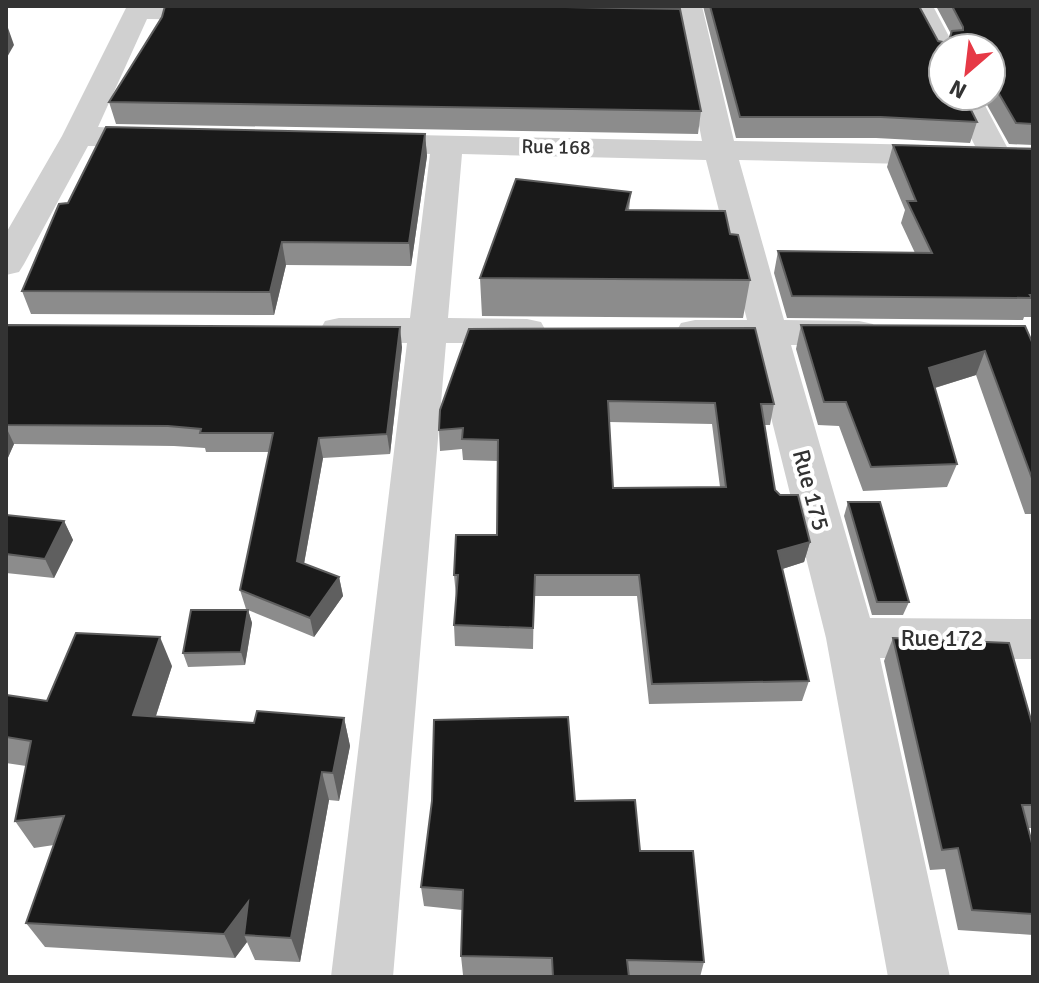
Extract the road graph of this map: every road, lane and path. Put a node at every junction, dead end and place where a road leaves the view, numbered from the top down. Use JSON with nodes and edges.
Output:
{"nodes":[{"id":1,"x":920,"y":6,"type":"edge"},
{"id":2,"x":139,"y":8,"type":"edge"},
{"id":3,"x":249,"y":12,"type":"edge"},
{"id":4,"x":681,"y":15,"type":"edge"},
{"id":5,"x":933,"y":32,"type":"edge"},
{"id":6,"x":973,"y":112,"type":"edge"},
{"id":7,"x":78,"y":136,"type":"junction"},
{"id":8,"x":186,"y":138,"type":"edge"},
{"id":9,"x":339,"y":142,"type":"edge"},
{"id":10,"x":447,"y":145,"type":"junction"},
{"id":11,"x":720,"y":151,"type":"junction"},
{"id":12,"x":996,"y":157,"type":"junction"},
{"id":13,"x":1033,"y":157,"type":"edge"},
{"id":14,"x":6,"y":264,"type":"edge"},
{"id":15,"x":304,"y":330,"type":"edge"},
{"id":16,"x":429,"y":330,"type":"junction"},
{"id":17,"x":568,"y":331,"type":"edge"},
{"id":18,"x":661,"y":332,"type":"edge"},
{"id":19,"x":769,"y":332,"type":"junction"},
{"id":20,"x":893,"y":334,"type":"edge"},
{"id":21,"x":851,"y":638,"type":"junction"},
{"id":22,"x":1033,"y":639,"type":"edge"},
{"id":23,"x":362,"y":977,"type":"edge"},
{"id":24,"x":919,"y":977,"type":"edge"}],
"edges":[{"from":1,"to":5,"type":"street"},
{"from":2,"to":3,"type":"street"},
{"from":2,"to":7,"type":"street"},
{"from":4,"to":11,"type":"street","name":"Rue 175"},
{"from":6,"to":12,"type":"street"},
{"from":7,"to":8,"type":"street"},
{"from":7,"to":14,"type":"street"},
{"from":9,"to":10,"type":"street","name":"Rue 168"},
{"from":10,"to":11,"type":"street","name":"Rue 168"},
{"from":10,"to":16,"type":"street"},
{"from":11,"to":12,"type":"street","name":"Rue 168"},
{"from":11,"to":19,"type":"street","name":"Rue 175"},
{"from":12,"to":13,"type":"street","name":"Rue 168"},
{"from":15,"to":16,"type":"street"},
{"from":16,"to":17,"type":"street"},
{"from":16,"to":23,"type":"street"},
{"from":18,"to":19,"type":"street"},
{"from":19,"to":20,"type":"street"},
{"from":19,"to":21,"type":"street","name":"Rue 175"},
{"from":21,"to":22,"type":"street","name":"Rue 172"},
{"from":21,"to":24,"type":"street","name":"Rue 175"}]}
